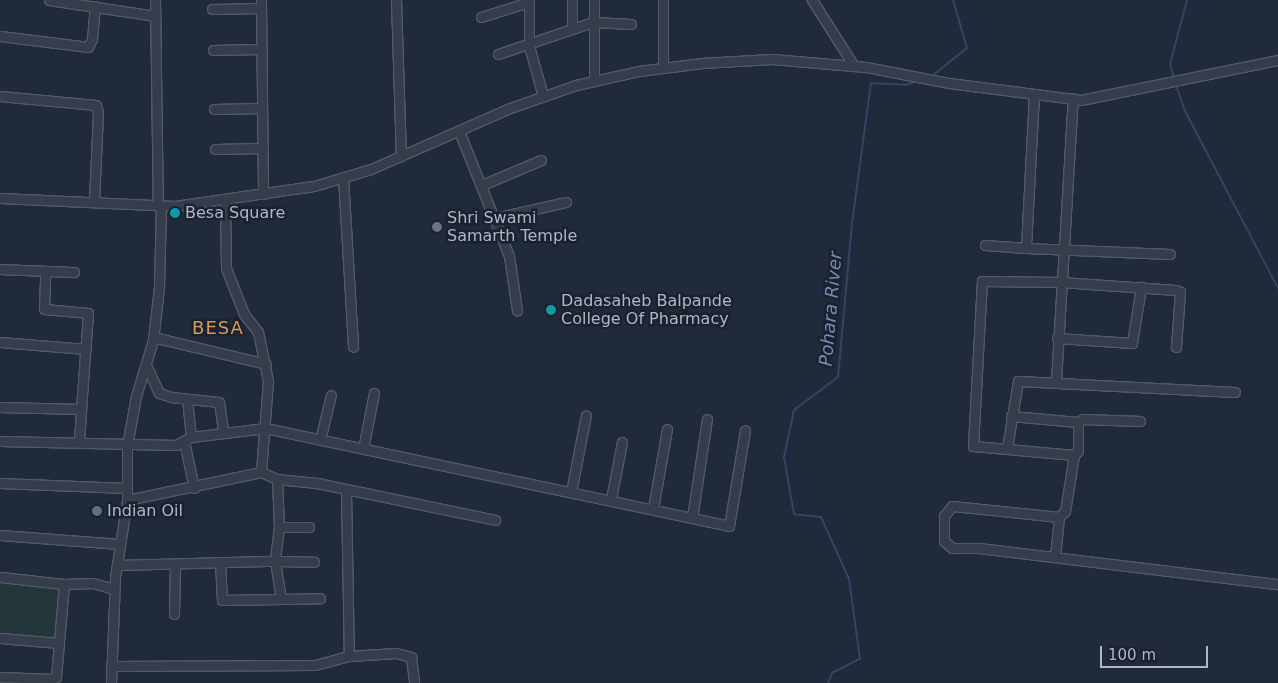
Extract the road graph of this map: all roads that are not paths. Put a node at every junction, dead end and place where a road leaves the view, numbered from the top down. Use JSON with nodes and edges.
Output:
{"nodes":[{"id":1,"x":49,"y":0,"type":"edge"},
{"id":2,"x":155,"y":0,"type":"edge"},
{"id":3,"x":396,"y":0,"type":"edge"},
{"id":4,"x":572,"y":0,"type":"edge"},
{"id":5,"x":594,"y":0,"type":"edge"},
{"id":6,"x":663,"y":0,"type":"edge"},
{"id":7,"x":812,"y":0,"type":"edge"},
{"id":8,"x":528,"y":1,"type":"edge"},
{"id":9,"x":261,"y":4,"type":"edge"},
{"id":10,"x":95,"y":6,"type":"junction"},
{"id":11,"x":212,"y":9,"type":"dead end"},
{"id":12,"x":156,"y":16,"type":"junction"},
{"id":13,"x":481,"y":17,"type":"dead end"},
{"id":14,"x":594,"y":22,"type":"junction"},
{"id":15,"x":631,"y":24,"type":"dead end"},
{"id":16,"x":572,"y":30,"type":"junction"},
{"id":17,"x":0,"y":36,"type":"edge"},
{"id":18,"x":529,"y":44,"type":"junction"},
{"id":19,"x":261,"y":49,"type":"junction"},
{"id":20,"x":213,"y":50,"type":"dead end"},
{"id":21,"x":498,"y":54,"type":"dead end"},
{"id":22,"x":1278,"y":60,"type":"edge"},
{"id":23,"x":854,"y":66,"type":"junction"},
{"id":24,"x":663,"y":68,"type":"junction"},
{"id":25,"x":594,"y":81,"type":"junction"},
{"id":26,"x":1034,"y":94,"type":"junction"},
{"id":27,"x":0,"y":96,"type":"edge"},
{"id":28,"x":544,"y":96,"type":"junction"},
{"id":29,"x":1073,"y":99,"type":"junction"},
{"id":30,"x":262,"y":108,"type":"junction"},
{"id":31,"x":214,"y":109,"type":"dead end"},
{"id":32,"x":459,"y":131,"type":"junction"},
{"id":33,"x":263,"y":148,"type":"junction"},
{"id":34,"x":215,"y":149,"type":"dead end"},
{"id":35,"x":401,"y":156,"type":"junction"},
{"id":36,"x":541,"y":160,"type":"dead end"},
{"id":37,"x":343,"y":177,"type":"junction"},
{"id":38,"x":482,"y":185,"type":"junction"},
{"id":39,"x":263,"y":194,"type":"junction"},
{"id":40,"x":0,"y":198,"type":"edge"},
{"id":41,"x":225,"y":199,"type":"junction"},
{"id":42,"x":94,"y":202,"type":"junction"},
{"id":43,"x":566,"y":202,"type":"dead end"},
{"id":44,"x":159,"y":206,"type":"junction"},
{"id":45,"x":495,"y":218,"type":"junction"},
{"id":46,"x":985,"y":245,"type":"dead end"},
{"id":47,"x":1026,"y":248,"type":"junction"},
{"id":48,"x":1063,"y":250,"type":"junction"},
{"id":49,"x":1170,"y":254,"type":"dead end"},
{"id":50,"x":0,"y":269,"type":"edge"},
{"id":51,"x":44,"y":271,"type":"junction"},
{"id":52,"x":74,"y":272,"type":"dead end"},
{"id":53,"x":1061,"y":282,"type":"junction"},
{"id":54,"x":1141,"y":287,"type":"junction"},
{"id":55,"x":517,"y":310,"type":"dead end"},
{"id":56,"x":153,"y":337,"type":"junction"},
{"id":57,"x":1057,"y":338,"type":"junction"},
{"id":58,"x":0,"y":342,"type":"edge"},
{"id":59,"x":353,"y":347,"type":"dead end"},
{"id":60,"x":1176,"y":347,"type":"dead end"},
{"id":61,"x":86,"y":349,"type":"junction"},
{"id":62,"x":266,"y":364,"type":"junction"},
{"id":63,"x":146,"y":365,"type":"junction"},
{"id":64,"x":1056,"y":380,"type":"junction"},
{"id":65,"x":1235,"y":392,"type":"dead end"},
{"id":66,"x":374,"y":393,"type":"dead end"},
{"id":67,"x":331,"y":395,"type":"dead end"},
{"id":68,"x":187,"y":399,"type":"junction"},
{"id":69,"x":0,"y":407,"type":"edge"},
{"id":70,"x":81,"y":409,"type":"junction"},
{"id":71,"x":586,"y":416,"type":"dead end"},
{"id":72,"x":1010,"y":416,"type":"junction"},
{"id":73,"x":707,"y":419,"type":"dead end"},
{"id":74,"x":1140,"y":421,"type":"dead end"},
{"id":75,"x":1078,"y":422,"type":"junction"},
{"id":76,"x":265,"y":428,"type":"junction"},
{"id":77,"x":667,"y":429,"type":"dead end"},
{"id":78,"x":745,"y":430,"type":"dead end"},
{"id":79,"x":224,"y":432,"type":"junction"},
{"id":80,"x":188,"y":439,"type":"junction"},
{"id":81,"x":320,"y":440,"type":"junction"},
{"id":82,"x":0,"y":441,"type":"edge"},
{"id":83,"x":79,"y":441,"type":"junction"},
{"id":84,"x":622,"y":442,"type":"dead end"},
{"id":85,"x":127,"y":446,"type":"junction"},
{"id":86,"x":1007,"y":448,"type":"junction"},
{"id":87,"x":363,"y":449,"type":"junction"},
{"id":88,"x":1074,"y":455,"type":"junction"},
{"id":89,"x":261,"y":472,"type":"junction"},
{"id":90,"x":277,"y":479,"type":"junction"},
{"id":91,"x":0,"y":482,"type":"edge"},
{"id":92,"x":127,"y":488,"type":"junction"},
{"id":93,"x":194,"y":488,"type":"junction"},
{"id":94,"x":346,"y":491,"type":"junction"},
{"id":95,"x":571,"y":492,"type":"junction"},
{"id":96,"x":611,"y":499,"type":"junction"},
{"id":97,"x":127,"y":500,"type":"junction"},
{"id":98,"x":653,"y":509,"type":"junction"},
{"id":99,"x":1059,"y":517,"type":"junction"},
{"id":100,"x":692,"y":518,"type":"junction"},
{"id":101,"x":495,"y":520,"type":"dead end"},
{"id":102,"x":280,"y":527,"type":"junction"},
{"id":103,"x":309,"y":527,"type":"dead end"},
{"id":104,"x":0,"y":535,"type":"edge"},
{"id":105,"x":120,"y":544,"type":"junction"},
{"id":106,"x":1055,"y":556,"type":"junction"},
{"id":107,"x":275,"y":561,"type":"junction"},
{"id":108,"x":220,"y":562,"type":"junction"},
{"id":109,"x":314,"y":562,"type":"dead end"},
{"id":110,"x":117,"y":565,"type":"junction"},
{"id":111,"x":176,"y":565,"type":"junction"},
{"id":112,"x":0,"y":577,"type":"edge"},
{"id":113,"x":64,"y":584,"type":"junction"},
{"id":114,"x":1278,"y":584,"type":"edge"},
{"id":115,"x":114,"y":589,"type":"junction"},
{"id":116,"x":320,"y":598,"type":"dead end"},
{"id":117,"x":281,"y":599,"type":"junction"},
{"id":118,"x":174,"y":614,"type":"dead end"},
{"id":119,"x":0,"y":638,"type":"edge"},
{"id":120,"x":59,"y":642,"type":"junction"},
{"id":121,"x":349,"y":656,"type":"junction"},
{"id":122,"x":111,"y":666,"type":"junction"},
{"id":123,"x":0,"y":677,"type":"edge"},
{"id":124,"x":15,"y":680,"type":"edge"},
{"id":125,"x":111,"y":683,"type":"edge"},
{"id":126,"x":414,"y":683,"type":"edge"}],
"edges":[{"from":1,"to":10,"type":"street"},
{"from":2,"to":12,"type":"street"},
{"from":3,"to":35,"type":"street"},
{"from":4,"to":16,"type":"street"},
{"from":5,"to":14,"type":"street"},
{"from":6,"to":24,"type":"street"},
{"from":7,"to":23,"type":"street"},
{"from":8,"to":13,"type":"street"},
{"from":8,"to":18,"type":"street"},
{"from":9,"to":11,"type":"street"},
{"from":9,"to":19,"type":"street"},
{"from":10,"to":12,"type":"street"},
{"from":10,"to":17,"type":"street"},
{"from":12,"to":44,"type":"street"},
{"from":14,"to":15,"type":"street"},
{"from":14,"to":16,"type":"street"},
{"from":14,"to":25,"type":"street"},
{"from":16,"to":18,"type":"street"},
{"from":18,"to":21,"type":"street"},
{"from":18,"to":28,"type":"street"},
{"from":19,"to":20,"type":"street"},
{"from":19,"to":30,"type":"street"},
{"from":22,"to":29,"type":"street"},
{"from":23,"to":24,"type":"street"},
{"from":23,"to":26,"type":"street"},
{"from":24,"to":25,"type":"street"},
{"from":25,"to":28,"type":"street"},
{"from":26,"to":29,"type":"street"},
{"from":26,"to":47,"type":"street"},
{"from":27,"to":42,"type":"street"},
{"from":28,"to":32,"type":"street"},
{"from":29,"to":48,"type":"street"},
{"from":30,"to":31,"type":"street"},
{"from":30,"to":33,"type":"street"},
{"from":32,"to":35,"type":"street"},
{"from":32,"to":38,"type":"street"},
{"from":33,"to":34,"type":"street"},
{"from":33,"to":39,"type":"street"},
{"from":35,"to":37,"type":"street"},
{"from":36,"to":38,"type":"street"},
{"from":37,"to":39,"type":"street"},
{"from":37,"to":59,"type":"street"},
{"from":38,"to":45,"type":"street"},
{"from":39,"to":41,"type":"street"},
{"from":40,"to":42,"type":"street"},
{"from":41,"to":44,"type":"street"},
{"from":41,"to":62,"type":"street"},
{"from":42,"to":44,"type":"street"},
{"from":43,"to":45,"type":"street"},
{"from":44,"to":56,"type":"street"},
{"from":45,"to":55,"type":"street"},
{"from":46,"to":47,"type":"street"},
{"from":47,"to":48,"type":"street"},
{"from":48,"to":49,"type":"street"},
{"from":48,"to":53,"type":"street"},
{"from":50,"to":51,"type":"street"},
{"from":51,"to":52,"type":"street"},
{"from":51,"to":61,"type":"street"},
{"from":53,"to":54,"type":"street"},
{"from":53,"to":57,"type":"street"},
{"from":53,"to":86,"type":"street"},
{"from":54,"to":57,"type":"street"},
{"from":54,"to":60,"type":"street"},
{"from":56,"to":62,"type":"street"},
{"from":56,"to":63,"type":"street"},
{"from":57,"to":64,"type":"street"},
{"from":58,"to":61,"type":"street"},
{"from":61,"to":70,"type":"street"},
{"from":62,"to":76,"type":"street"},
{"from":63,"to":68,"type":"street"},
{"from":63,"to":85,"type":"street"},
{"from":64,"to":65,"type":"street"},
{"from":64,"to":72,"type":"street"},
{"from":66,"to":87,"type":"street"},
{"from":67,"to":81,"type":"street"},
{"from":68,"to":79,"type":"street"},
{"from":68,"to":80,"type":"street"},
{"from":69,"to":70,"type":"street"},
{"from":70,"to":83,"type":"street"},
{"from":71,"to":95,"type":"street"},
{"from":72,"to":75,"type":"street"},
{"from":72,"to":86,"type":"street"},
{"from":73,"to":100,"type":"street"},
{"from":74,"to":75,"type":"street"},
{"from":75,"to":88,"type":"street"},
{"from":76,"to":79,"type":"street"},
{"from":76,"to":81,"type":"street"},
{"from":76,"to":89,"type":"street"},
{"from":77,"to":98,"type":"street"},
{"from":78,"to":100,"type":"street"},
{"from":79,"to":80,"type":"street"},
{"from":80,"to":85,"type":"street"},
{"from":80,"to":93,"type":"street"},
{"from":81,"to":87,"type":"street"},
{"from":82,"to":83,"type":"street"},
{"from":83,"to":85,"type":"street"},
{"from":84,"to":96,"type":"street"},
{"from":85,"to":92,"type":"street"},
{"from":86,"to":88,"type":"street"},
{"from":87,"to":95,"type":"street"},
{"from":88,"to":99,"type":"street"},
{"from":89,"to":90,"type":"street"},
{"from":89,"to":93,"type":"street"},
{"from":90,"to":94,"type":"street"},
{"from":90,"to":102,"type":"street"},
{"from":91,"to":92,"type":"street"},
{"from":92,"to":97,"type":"street"},
{"from":93,"to":97,"type":"street"},
{"from":94,"to":101,"type":"street"},
{"from":94,"to":121,"type":"street"},
{"from":95,"to":96,"type":"street"},
{"from":96,"to":98,"type":"street"},
{"from":97,"to":105,"type":"street"},
{"from":98,"to":100,"type":"street"},
{"from":99,"to":106,"type":"street"},
{"from":99,"to":106,"type":"street"},
{"from":102,"to":103,"type":"street"},
{"from":102,"to":107,"type":"street"},
{"from":104,"to":105,"type":"street"},
{"from":105,"to":110,"type":"street"},
{"from":106,"to":114,"type":"street"},
{"from":107,"to":108,"type":"street"},
{"from":107,"to":109,"type":"street"},
{"from":107,"to":117,"type":"street"},
{"from":108,"to":111,"type":"street"},
{"from":108,"to":117,"type":"street"},
{"from":110,"to":111,"type":"street"},
{"from":110,"to":115,"type":"street"},
{"from":111,"to":118,"type":"street"},
{"from":112,"to":113,"type":"street"},
{"from":113,"to":115,"type":"street"},
{"from":113,"to":120,"type":"street"},
{"from":115,"to":122,"type":"street"},
{"from":116,"to":117,"type":"street"},
{"from":119,"to":120,"type":"street"},
{"from":120,"to":124,"type":"street"},
{"from":121,"to":122,"type":"street"},
{"from":121,"to":126,"type":"street"},
{"from":122,"to":125,"type":"street"},
{"from":123,"to":124,"type":"street"}]}
